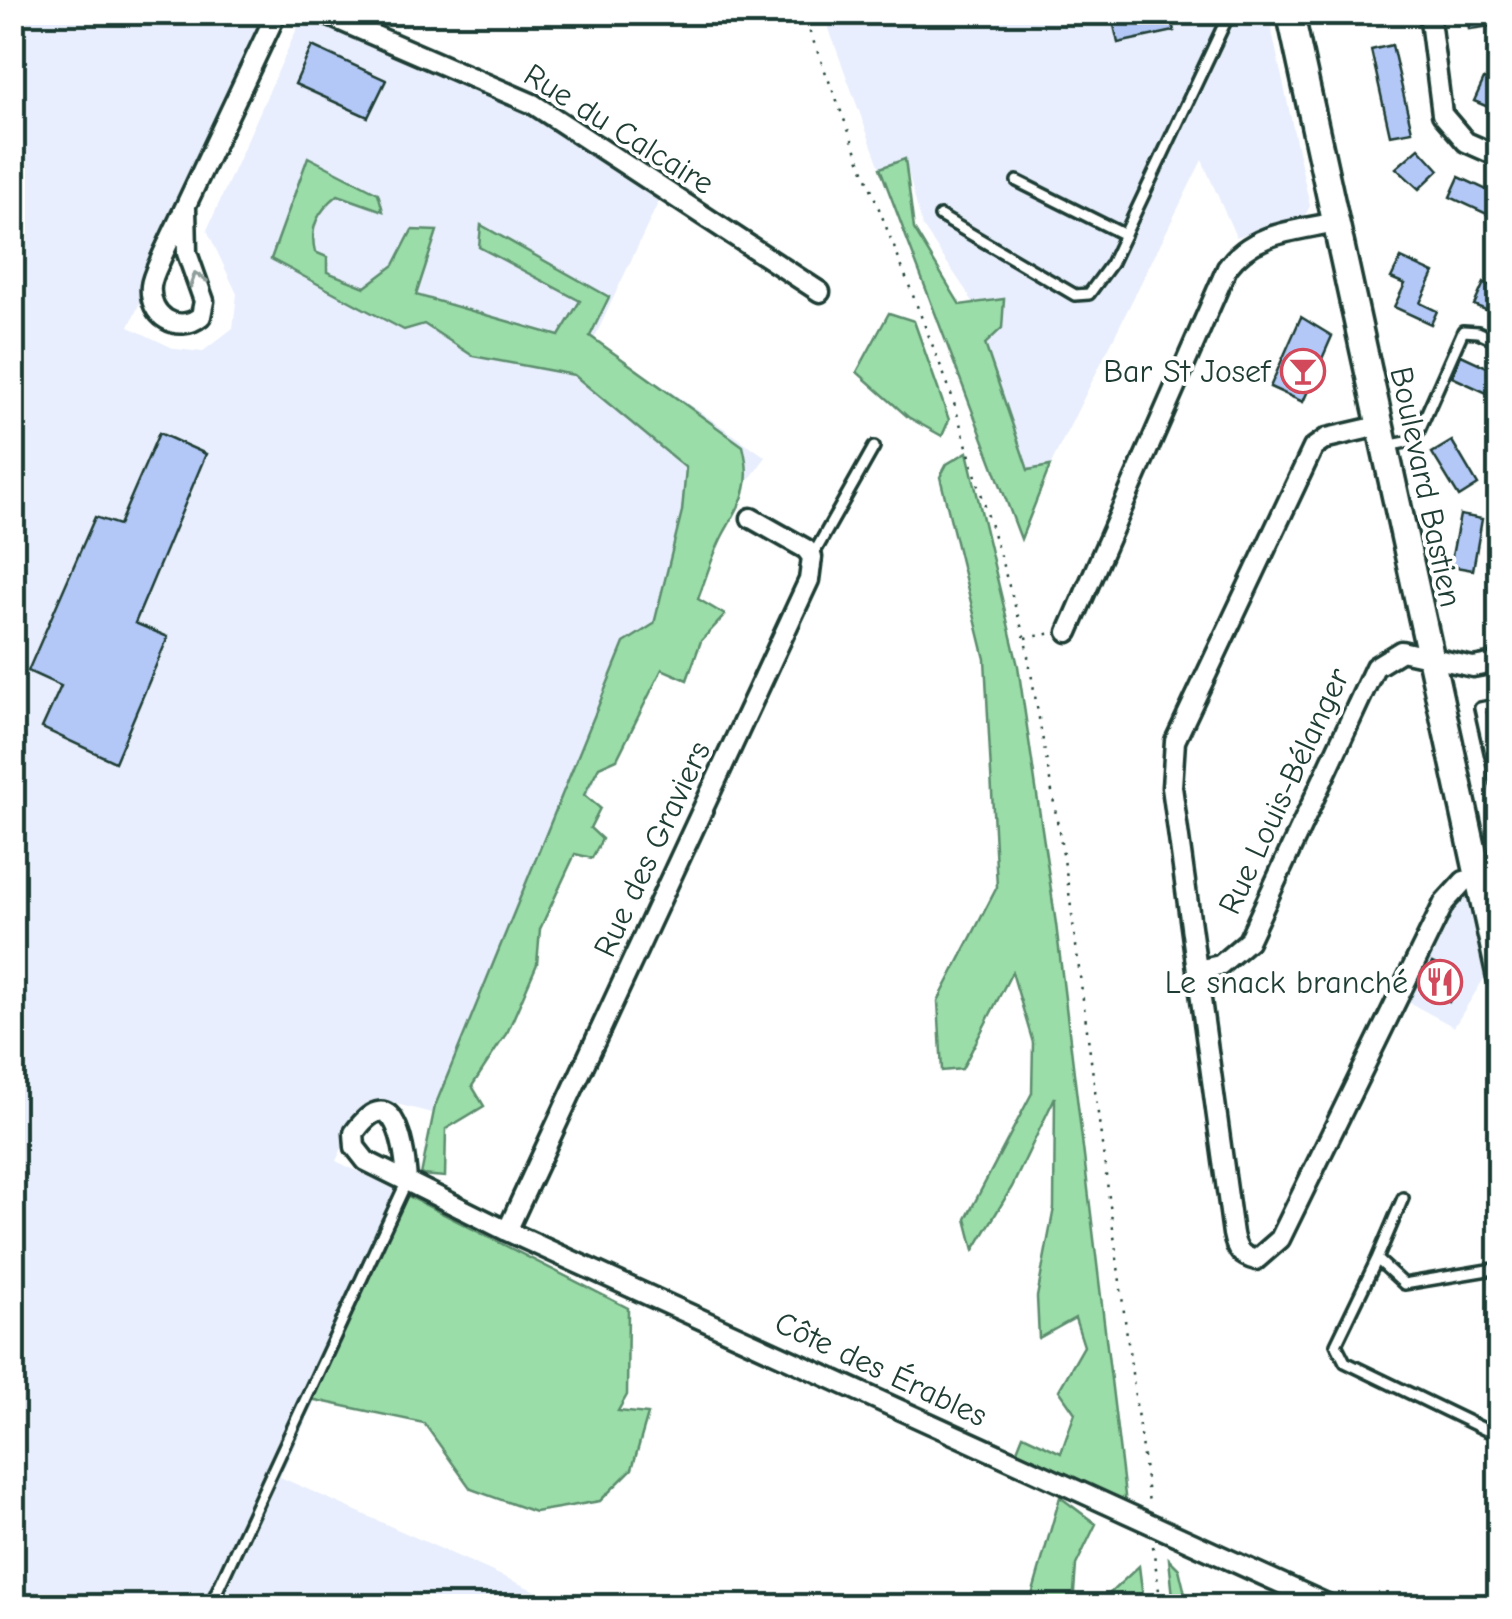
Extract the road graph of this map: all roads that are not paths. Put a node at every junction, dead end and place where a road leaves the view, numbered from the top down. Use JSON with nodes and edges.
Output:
{"nodes":[{"id":1,"x":276,"y":12,"type":"edge"},
{"id":2,"x":320,"y":12,"type":"edge"},
{"id":3,"x":1230,"y":12,"type":"edge"},
{"id":4,"x":1429,"y":14,"type":"edge"},
{"id":5,"x":1292,"y":21,"type":"edge"},
{"id":6,"x":1500,"y":157,"type":"edge"},
{"id":7,"x":1017,"y":181,"type":"dead end"},
{"id":8,"x":186,"y":208,"type":"junction"},
{"id":9,"x":940,"y":216,"type":"dead end"},
{"id":10,"x":1336,"y":222,"type":"junction"},
{"id":11,"x":1125,"y":235,"type":"junction"},
{"id":12,"x":820,"y":292,"type":"dead end"},
{"id":13,"x":1500,"y":342,"type":"edge"},
{"id":14,"x":1381,"y":436,"type":"junction"},
{"id":15,"x":874,"y":446,"type":"dead end"},
{"id":16,"x":751,"y":518,"type":"dead end"},
{"id":17,"x":812,"y":557,"type":"junction"},
{"id":18,"x":1060,"y":633,"type":"road end"},
{"id":19,"x":1430,"y":656,"type":"junction"},
{"id":20,"x":1500,"y":662,"type":"edge"},
{"id":21,"x":1500,"y":704,"type":"edge"},
{"id":22,"x":1500,"y":796,"type":"edge"},
{"id":23,"x":1483,"y":877,"type":"junction"},
{"id":24,"x":1492,"y":905,"type":"edge"},
{"id":25,"x":1498,"y":966,"type":"edge"},
{"id":26,"x":1198,"y":970,"type":"junction"},
{"id":27,"x":407,"y":1181,"type":"joint"},
{"id":28,"x":1403,"y":1198,"type":"dead end"},
{"id":29,"x":507,"y":1231,"type":"junction"},
{"id":30,"x":1376,"y":1258,"type":"junction"},
{"id":31,"x":1500,"y":1268,"type":"edge"},
{"id":32,"x":1488,"y":1431,"type":"dead end"},
{"id":33,"x":210,"y":1606,"type":"edge"},
{"id":34,"x":1331,"y":1606,"type":"edge"}],
"edges":[{"from":1,"to":8,"type":"street"},
{"from":2,"to":12,"type":"street","name":"Rue du Calcaire"},
{"from":3,"to":11,"type":"lane"},
{"from":4,"to":6,"type":"street"},
{"from":5,"to":10,"type":"main road","name":"Boulevard Bastien"},
{"from":7,"to":11,"type":"lane"},
{"from":8,"to":8,"type":"street","one_way":true},
{"from":9,"to":11,"type":"lane"},
{"from":10,"to":14,"type":"main road","name":"Boulevard Bastien"},
{"from":10,"to":18,"type":"street"},
{"from":13,"to":14,"type":"lane"},
{"from":14,"to":19,"type":"main road","name":"Boulevard Bastien"},
{"from":14,"to":26,"type":"street"},
{"from":15,"to":17,"type":"lane"},
{"from":16,"to":17,"type":"street"},
{"from":17,"to":29,"type":"street","name":"Rue des Graviers"},
{"from":19,"to":20,"type":"street","name":"Rue Louis-Bélanger"},
{"from":19,"to":23,"type":"main road","name":"Boulevard Bastien"},
{"from":19,"to":26,"type":"street","name":"Rue Louis-Bélanger"},
{"from":21,"to":22,"type":"lane"},
{"from":23,"to":24,"type":"main road","name":"Boulevard Bastien"},
{"from":23,"to":26,"type":"street"},
{"from":24,"to":25,"type":"main road","name":"Boulevard Bastien"},
{"from":27,"to":29,"type":"street","name":"Côte des Érables"},
{"from":27,"to":33,"type":"lane"},
{"from":28,"to":30,"type":"lane"},
{"from":29,"to":34,"type":"street","name":"Côte des Érables"},
{"from":30,"to":31,"type":"lane"},
{"from":30,"to":32,"type":"lane"}]}
